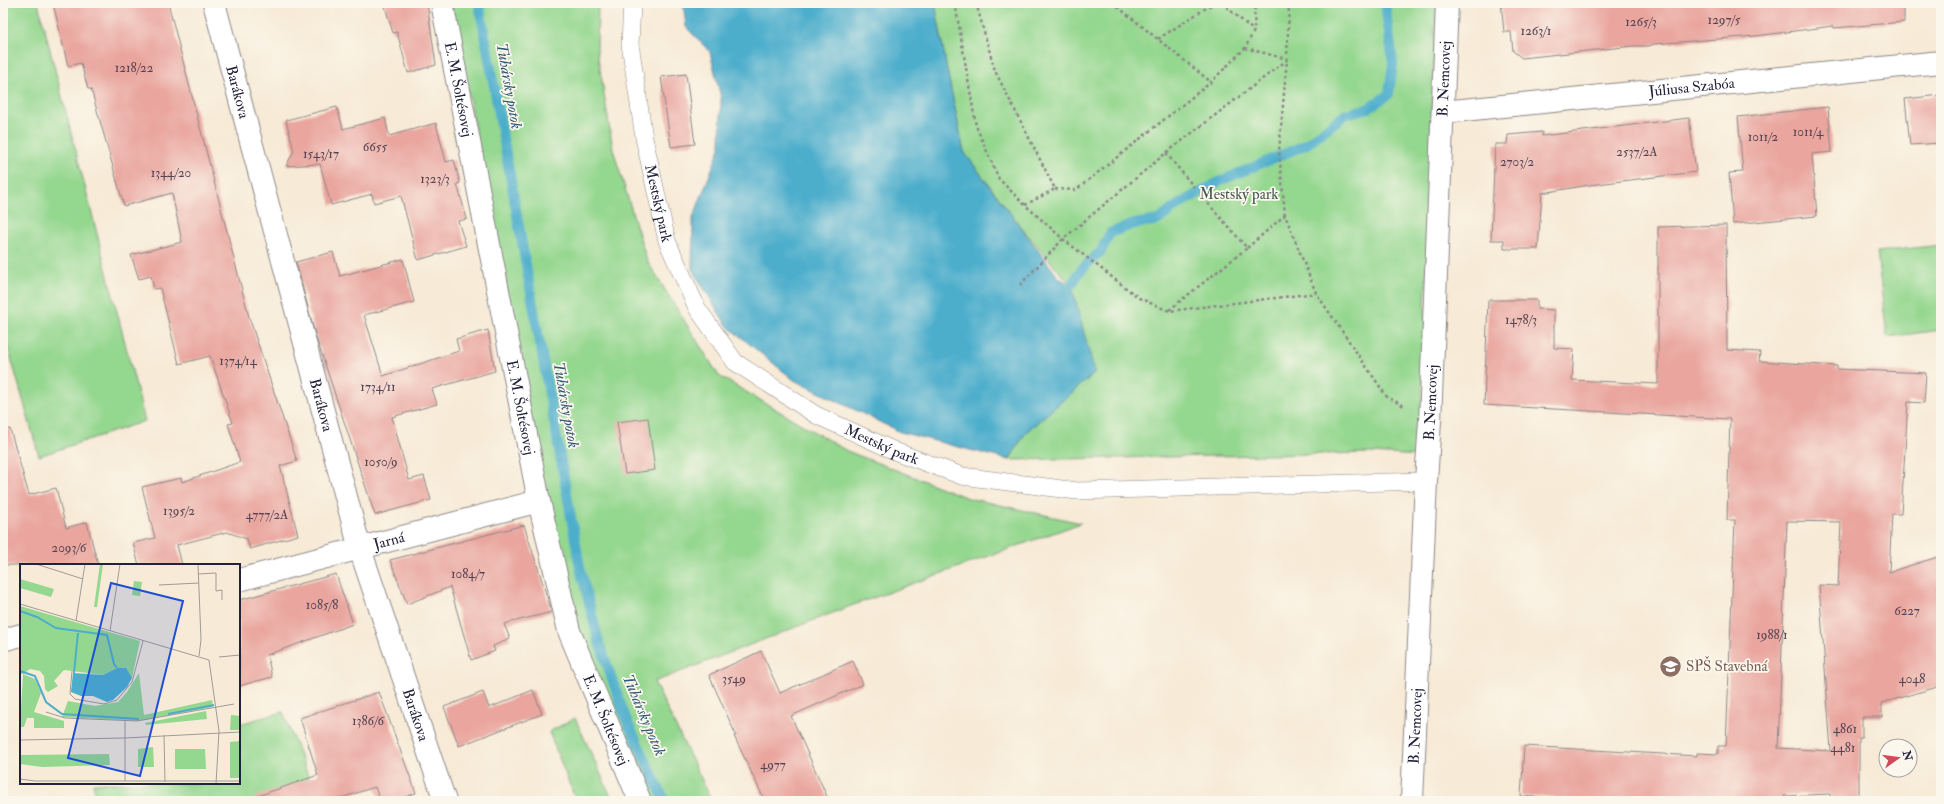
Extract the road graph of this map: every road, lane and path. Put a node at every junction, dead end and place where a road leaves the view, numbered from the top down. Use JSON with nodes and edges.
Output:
{"nodes":[{"id":1,"x":214,"y":3,"type":"edge"},
{"id":2,"x":442,"y":3,"type":"edge"},
{"id":3,"x":632,"y":3,"type":"edge"},
{"id":4,"x":955,"y":3,"type":"edge"},
{"id":5,"x":976,"y":3,"type":"edge"},
{"id":6,"x":1113,"y":3,"type":"edge"},
{"id":7,"x":1214,"y":3,"type":"edge"},
{"id":8,"x":1222,"y":3,"type":"edge"},
{"id":9,"x":1255,"y":3,"type":"edge"},
{"id":10,"x":1289,"y":3,"type":"edge"},
{"id":11,"x":1447,"y":3,"type":"edge"},
{"id":12,"x":1254,"y":31,"type":"junction"},
{"id":13,"x":1158,"y":39,"type":"junction"},
{"id":14,"x":1245,"y":48,"type":"junction"},
{"id":15,"x":1287,"y":59,"type":"junction"},
{"id":16,"x":1941,"y":62,"type":"edge"},
{"id":17,"x":1211,"y":82,"type":"junction"},
{"id":18,"x":1443,"y":112,"type":"junction"},
{"id":19,"x":1166,"y":153,"type":"junction"},
{"id":20,"x":1194,"y":187,"type":"dead end"},
{"id":21,"x":1055,"y":189,"type":"junction"},
{"id":22,"x":1206,"y":201,"type":"dead end"},
{"id":23,"x":1025,"y":205,"type":"junction"},
{"id":24,"x":1285,"y":215,"type":"junction"},
{"id":25,"x":1064,"y":239,"type":"junction"},
{"id":26,"x":1247,"y":248,"type":"junction"},
{"id":27,"x":1020,"y":285,"type":"dead end"},
{"id":28,"x":1316,"y":293,"type":"junction"},
{"id":29,"x":1169,"y":310,"type":"junction"},
{"id":30,"x":1387,"y":397,"type":"dead end"},
{"id":31,"x":1426,"y":481,"type":"junction"},
{"id":32,"x":539,"y":501,"type":"junction"},
{"id":33,"x":360,"y":549,"type":"junction"},
{"id":34,"x":240,"y":580,"type":"edge"},
{"id":35,"x":20,"y":635,"type":"edge"},
{"id":36,"x":3,"y":640,"type":"edge"},
{"id":37,"x":445,"y":801,"type":"edge"},
{"id":38,"x":640,"y":801,"type":"edge"},
{"id":39,"x":1412,"y":801,"type":"edge"}],
"edges":[{"from":1,"to":33,"type":"street","name":"Barákova"},
{"from":2,"to":32,"type":"street","name":"E. M. Šoltésovej"},
{"from":3,"to":31,"type":"lane","name":"Mestský park"},
{"from":4,"to":23,"type":"path"},
{"from":5,"to":21,"type":"path"},
{"from":6,"to":13,"type":"path"},
{"from":7,"to":13,"type":"path"},
{"from":8,"to":12,"type":"path"},
{"from":9,"to":12,"type":"path"},
{"from":10,"to":15,"type":"path"},
{"from":11,"to":18,"type":"street","name":"B. Nemcovej"},
{"from":12,"to":14,"type":"path"},
{"from":13,"to":17,"type":"path"},
{"from":14,"to":15,"type":"path"},
{"from":14,"to":17,"type":"path"},
{"from":15,"to":19,"type":"path"},
{"from":15,"to":24,"type":"path"},
{"from":16,"to":18,"type":"street","name":"Júliusa Szabóa"},
{"from":17,"to":21,"type":"path"},
{"from":18,"to":31,"type":"street","name":"B. Nemcovej"},
{"from":19,"to":20,"type":"path"},
{"from":19,"to":25,"type":"path"},
{"from":21,"to":23,"type":"path"},
{"from":22,"to":26,"type":"path"},
{"from":23,"to":25,"type":"path"},
{"from":24,"to":26,"type":"path"},
{"from":24,"to":28,"type":"path"},
{"from":25,"to":27,"type":"path"},
{"from":25,"to":29,"type":"path"},
{"from":26,"to":29,"type":"path"},
{"from":28,"to":29,"type":"path"},
{"from":28,"to":30,"type":"path"},
{"from":31,"to":39,"type":"street","name":"B. Nemcovej"},
{"from":32,"to":33,"type":"street","name":"Jarná"},
{"from":32,"to":38,"type":"street","name":"E. M. Šoltésovej"},
{"from":33,"to":34,"type":"street","name":"Jarná"},
{"from":33,"to":37,"type":"street","name":"Barákova"},
{"from":35,"to":36,"type":"street"}]}
